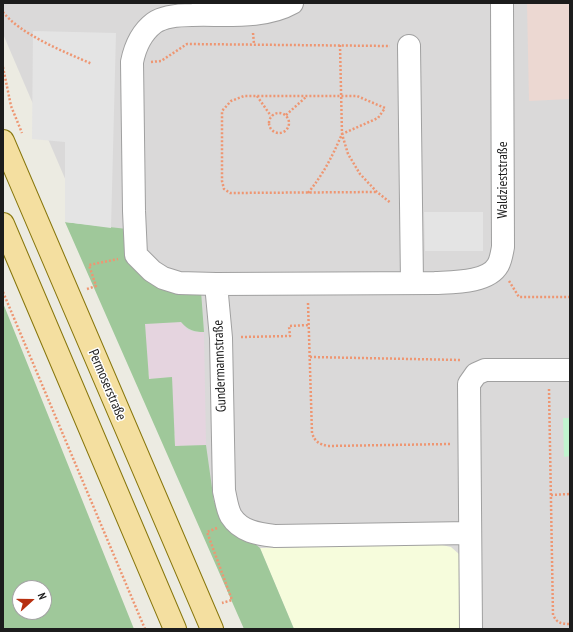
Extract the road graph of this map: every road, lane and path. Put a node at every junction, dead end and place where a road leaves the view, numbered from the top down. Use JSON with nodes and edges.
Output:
{"nodes":[{"id":1,"x":292,"y":3,"type":"edge"},
{"id":2,"x":502,"y":3,"type":"edge"},
{"id":3,"x":3,"y":12,"type":"edge"},
{"id":4,"x":340,"y":45,"type":"junction"},
{"id":5,"x":409,"y":46,"type":"joint"},
{"id":6,"x":132,"y":62,"type":"junction"},
{"id":7,"x":92,"y":64,"type":"dead end"},
{"id":8,"x":257,"y":96,"type":"junction"},
{"id":9,"x":306,"y":97,"type":"junction"},
{"id":10,"x":341,"y":97,"type":"junction"},
{"id":11,"x":285,"y":115,"type":"junction"},
{"id":12,"x":271,"y":116,"type":"junction"},
{"id":13,"x":342,"y":134,"type":"junction"},
{"id":14,"x":3,"y":141,"type":"edge"},
{"id":15,"x":377,"y":192,"type":"junction"},
{"id":16,"x":308,"y":193,"type":"junction"},
{"id":17,"x":411,"y":209,"type":"junction"},
{"id":18,"x":3,"y":224,"type":"edge"},
{"id":19,"x":136,"y":255,"type":"junction"},
{"id":20,"x":498,"y":265,"type":"junction"},
{"id":21,"x":308,"y":283,"type":"junction"},
{"id":22,"x":412,"y":283,"type":"junction"},
{"id":23,"x":216,"y":284,"type":"junction"},
{"id":24,"x":86,"y":289,"type":"dead end"},
{"id":25,"x":3,"y":292,"type":"edge"},
{"id":26,"x":570,"y":297,"type":"edge"},
{"id":27,"x":309,"y":325,"type":"junction"},
{"id":28,"x":220,"y":338,"type":"junction"},
{"id":29,"x":310,"y":357,"type":"junction"},
{"id":30,"x":560,"y":370,"type":"edge"},
{"id":31,"x":476,"y":374,"type":"junction"},
{"id":32,"x":469,"y":444,"type":"junction"},
{"id":33,"x":570,"y":494,"type":"edge"},
{"id":34,"x":551,"y":495,"type":"junction"},
{"id":35,"x":236,"y":522,"type":"junction"},
{"id":36,"x":470,"y":533,"type":"junction"},
{"id":37,"x":220,"y":603,"type":"dead end"},
{"id":38,"x":570,"y":624,"type":"edge"},
{"id":39,"x":145,"y":629,"type":"edge"},
{"id":40,"x":175,"y":629,"type":"edge"},
{"id":41,"x":212,"y":629,"type":"edge"},
{"id":42,"x":471,"y":629,"type":"edge"}],
"edges":[{"from":1,"to":6,"type":"street"},
{"from":2,"to":20,"type":"street","name":"Waldzieststraße"},
{"from":3,"to":7,"type":"path"},
{"from":4,"to":5,"type":"path"},
{"from":4,"to":6,"type":"path"},
{"from":4,"to":10,"type":"path"},
{"from":5,"to":17,"type":"street"},
{"from":6,"to":19,"type":"street"},
{"from":8,"to":9,"type":"path"},
{"from":8,"to":12,"type":"path"},
{"from":8,"to":16,"type":"path"},
{"from":9,"to":10,"type":"path"},
{"from":9,"to":11,"type":"path"},
{"from":10,"to":13,"type":"path"},
{"from":10,"to":13,"type":"path"},
{"from":11,"to":12,"type":"path"},
{"from":11,"to":12,"type":"path"},
{"from":13,"to":15,"type":"path"},
{"from":13,"to":16,"type":"path"},
{"from":14,"to":41,"type":"main road","name":"Permoserstraße"},
{"from":15,"to":16,"type":"path"},
{"from":15,"to":17,"type":"path"},
{"from":17,"to":22,"type":"street"},
{"from":18,"to":40,"type":"main road"},
{"from":19,"to":23,"type":"street"},
{"from":19,"to":24,"type":"path"},
{"from":20,"to":22,"type":"street"},
{"from":20,"to":26,"type":"path"},
{"from":21,"to":22,"type":"street"},
{"from":21,"to":23,"type":"street"},
{"from":21,"to":27,"type":"path"},
{"from":23,"to":28,"type":"street","name":"Gundermannstraße"},
{"from":25,"to":39,"type":"path"},
{"from":27,"to":28,"type":"path"},
{"from":27,"to":29,"type":"path"},
{"from":28,"to":35,"type":"street","name":"Gundermannstraße"},
{"from":29,"to":31,"type":"path"},
{"from":29,"to":32,"type":"path"},
{"from":30,"to":31,"type":"street"},
{"from":30,"to":34,"type":"path"},
{"from":31,"to":32,"type":"street"},
{"from":32,"to":36,"type":"street"},
{"from":33,"to":34,"type":"path"},
{"from":34,"to":38,"type":"path"},
{"from":35,"to":36,"type":"street"},
{"from":35,"to":37,"type":"path"},
{"from":36,"to":42,"type":"street"}]}
